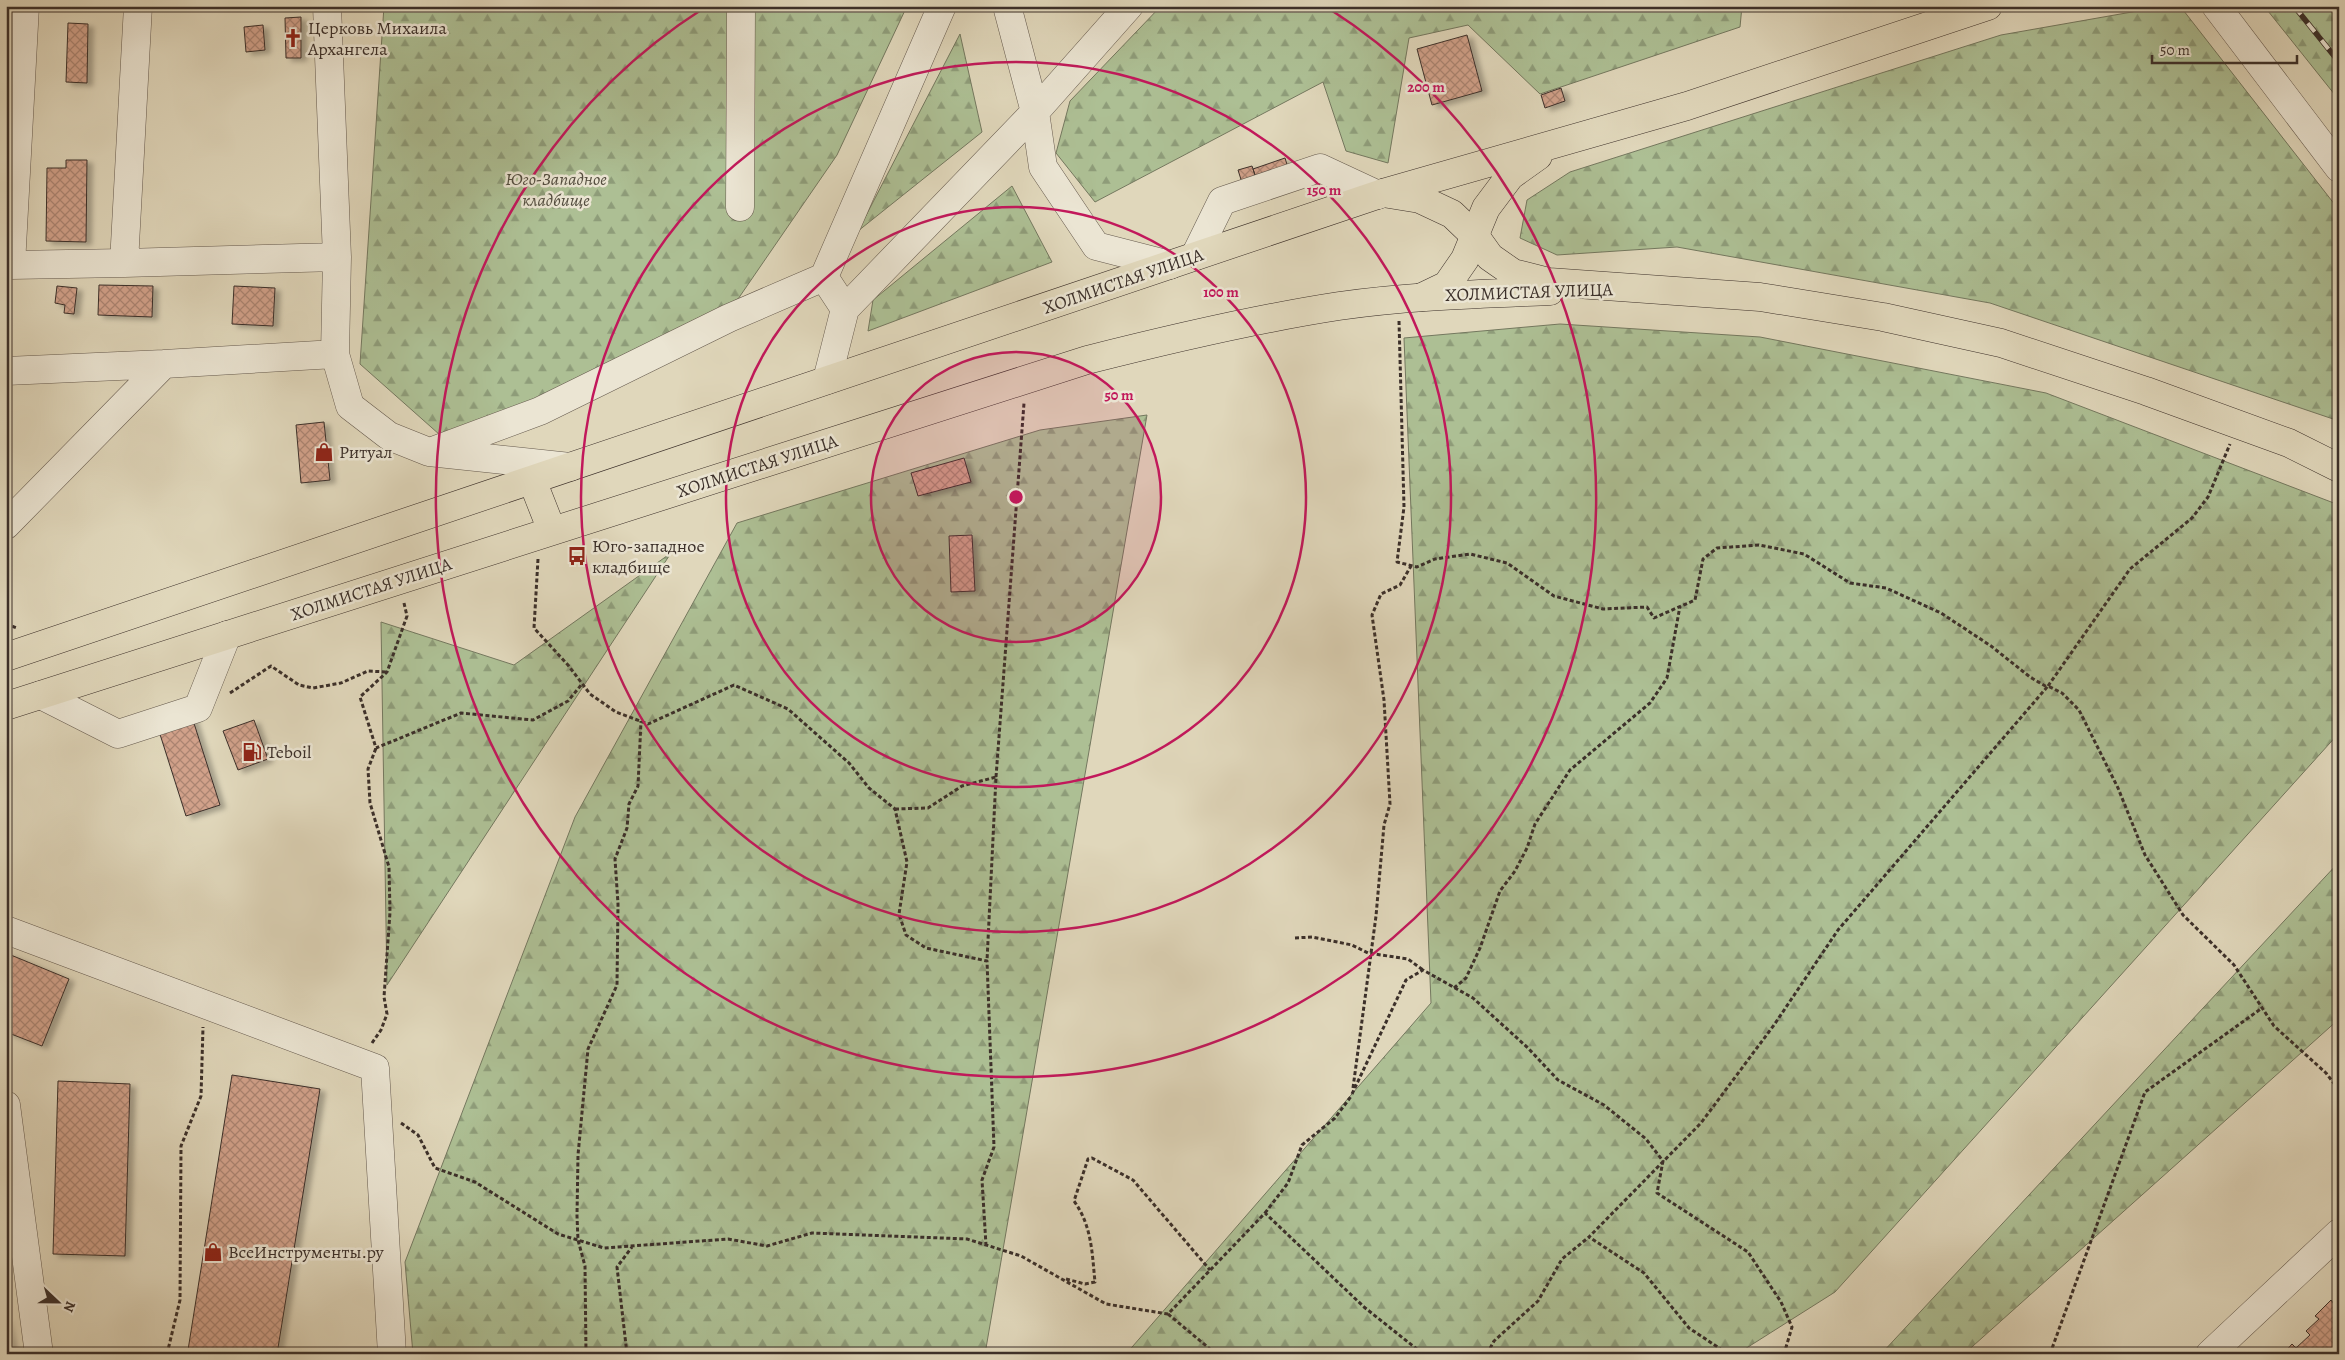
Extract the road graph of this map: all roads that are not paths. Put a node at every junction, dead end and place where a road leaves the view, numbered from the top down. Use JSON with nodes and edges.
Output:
{"nodes":[{"id":1,"x":25,"y":6,"type":"edge"},
{"id":2,"x":138,"y":6,"type":"edge"},
{"id":3,"x":327,"y":6,"type":"edge"},
{"id":4,"x":741,"y":6,"type":"edge"},
{"id":5,"x":942,"y":6,"type":"edge"},
{"id":6,"x":1008,"y":6,"type":"edge"},
{"id":7,"x":1129,"y":6,"type":"edge"},
{"id":8,"x":1988,"y":6,"type":"edge"},
{"id":9,"x":2216,"y":6,"type":"edge"},
{"id":10,"x":1035,"y":112,"type":"junction"},
{"id":11,"x":1585,"y":135,"type":"junction"},
{"id":12,"x":2339,"y":168,"type":"edge"},
{"id":13,"x":1381,"y":194,"type":"junction"},
{"id":14,"x":740,"y":207,"type":"dead end"},
{"id":15,"x":1475,"y":236,"type":"junction"},
{"id":16,"x":1196,"y":256,"type":"junction"},
{"id":17,"x":336,"y":257,"type":"junction"},
{"id":18,"x":124,"y":263,"type":"junction"},
{"id":19,"x":1170,"y":265,"type":"junction"},
{"id":20,"x":824,"y":277,"type":"junction"},
{"id":21,"x":1627,"y":288,"type":"junction"},
{"id":22,"x":1410,"y":298,"type":"junction"},
{"id":23,"x":844,"y":309,"type":"junction"},
{"id":24,"x":335,"y":354,"type":"junction"},
{"id":25,"x":164,"y":364,"type":"junction"},
{"id":26,"x":6,"y":371,"type":"edge"},
{"id":27,"x":827,"y":380,"type":"junction"},
{"id":28,"x":430,"y":452,"type":"junction"},
{"id":29,"x":570,"y":467,"type":"junction"},
{"id":30,"x":2339,"y":468,"type":"edge"},
{"id":31,"x":532,"y":480,"type":"junction"},
{"id":32,"x":10,"y":517,"type":"edge"},
{"id":33,"x":546,"y":533,"type":"junction"},
{"id":34,"x":227,"y":635,"type":"junction"},
{"id":35,"x":6,"y":656,"type":"edge"},
{"id":36,"x":41,"y":695,"type":"junction"},
{"id":37,"x":6,"y":706,"type":"edge"},
{"id":38,"x":6,"y":930,"type":"edge"},
{"id":39,"x":6,"y":1105,"type":"edge"},
{"id":40,"x":2339,"y":1233,"type":"edge"},
{"id":41,"x":40,"y":1354,"type":"edge"},
{"id":42,"x":392,"y":1354,"type":"edge"},
{"id":43,"x":2210,"y":1354,"type":"edge"}],
"edges":[{"from":1,"to":18,"type":"street"},
{"from":2,"to":18,"type":"street"},
{"from":3,"to":17,"type":"street"},
{"from":4,"to":14,"type":"street"},
{"from":5,"to":20,"type":"street"},
{"from":6,"to":10,"type":"street"},
{"from":7,"to":10,"type":"street"},
{"from":8,"to":11,"type":"main road"},
{"from":9,"to":12,"type":"street"},
{"from":10,"to":19,"type":"street"},
{"from":10,"to":23,"type":"street"},
{"from":11,"to":13,"type":"main road"},
{"from":11,"to":15,"type":"main road"},
{"from":13,"to":15,"type":"main road","name":"ХОЛМИСТАЯ УЛИЦА"},
{"from":13,"to":16,"type":"main road","name":"ХОЛМИСТАЯ УЛИЦА"},
{"from":13,"to":16,"type":"street"},
{"from":15,"to":21,"type":"main road","name":"ХОЛМИСТАЯ УЛИЦА"},
{"from":15,"to":22,"type":"main road"},
{"from":16,"to":19,"type":"main road","name":"ХОЛМИСТАЯ УЛИЦА"},
{"from":17,"to":18,"type":"street"},
{"from":17,"to":24,"type":"street"},
{"from":19,"to":27,"type":"main road","name":"ХОЛМИСТАЯ УЛИЦА"},
{"from":20,"to":23,"type":"street"},
{"from":20,"to":28,"type":"street"},
{"from":21,"to":22,"type":"main road","name":"ХОЛМИСТАЯ УЛИЦА"},
{"from":21,"to":30,"type":"main road"},
{"from":22,"to":33,"type":"main road","name":"ХОЛМИСТАЯ УЛИЦА"},
{"from":23,"to":27,"type":"street"},
{"from":24,"to":25,"type":"street"},
{"from":24,"to":28,"type":"street"},
{"from":25,"to":26,"type":"street"},
{"from":25,"to":32,"type":"street"},
{"from":27,"to":29,"type":"main road","name":"ХОЛМИСТАЯ УЛИЦА"},
{"from":28,"to":29,"type":"street"},
{"from":29,"to":31,"type":"main road","name":"ХОЛМИСТАЯ УЛИЦА"},
{"from":31,"to":33,"type":"main road"},
{"from":31,"to":35,"type":"main road","name":"ХОЛМИСТАЯ УЛИЦА"},
{"from":33,"to":34,"type":"main road","name":"ХОЛМИСТАЯ УЛИЦА"},
{"from":34,"to":36,"type":"main road","name":"ХОЛМИСТАЯ УЛИЦА"},
{"from":34,"to":36,"type":"street"},
{"from":36,"to":37,"type":"main road","name":"ХОЛМИСТАЯ УЛИЦА"},
{"from":38,"to":42,"type":"street"},
{"from":39,"to":41,"type":"street"},
{"from":40,"to":43,"type":"street"}]}
